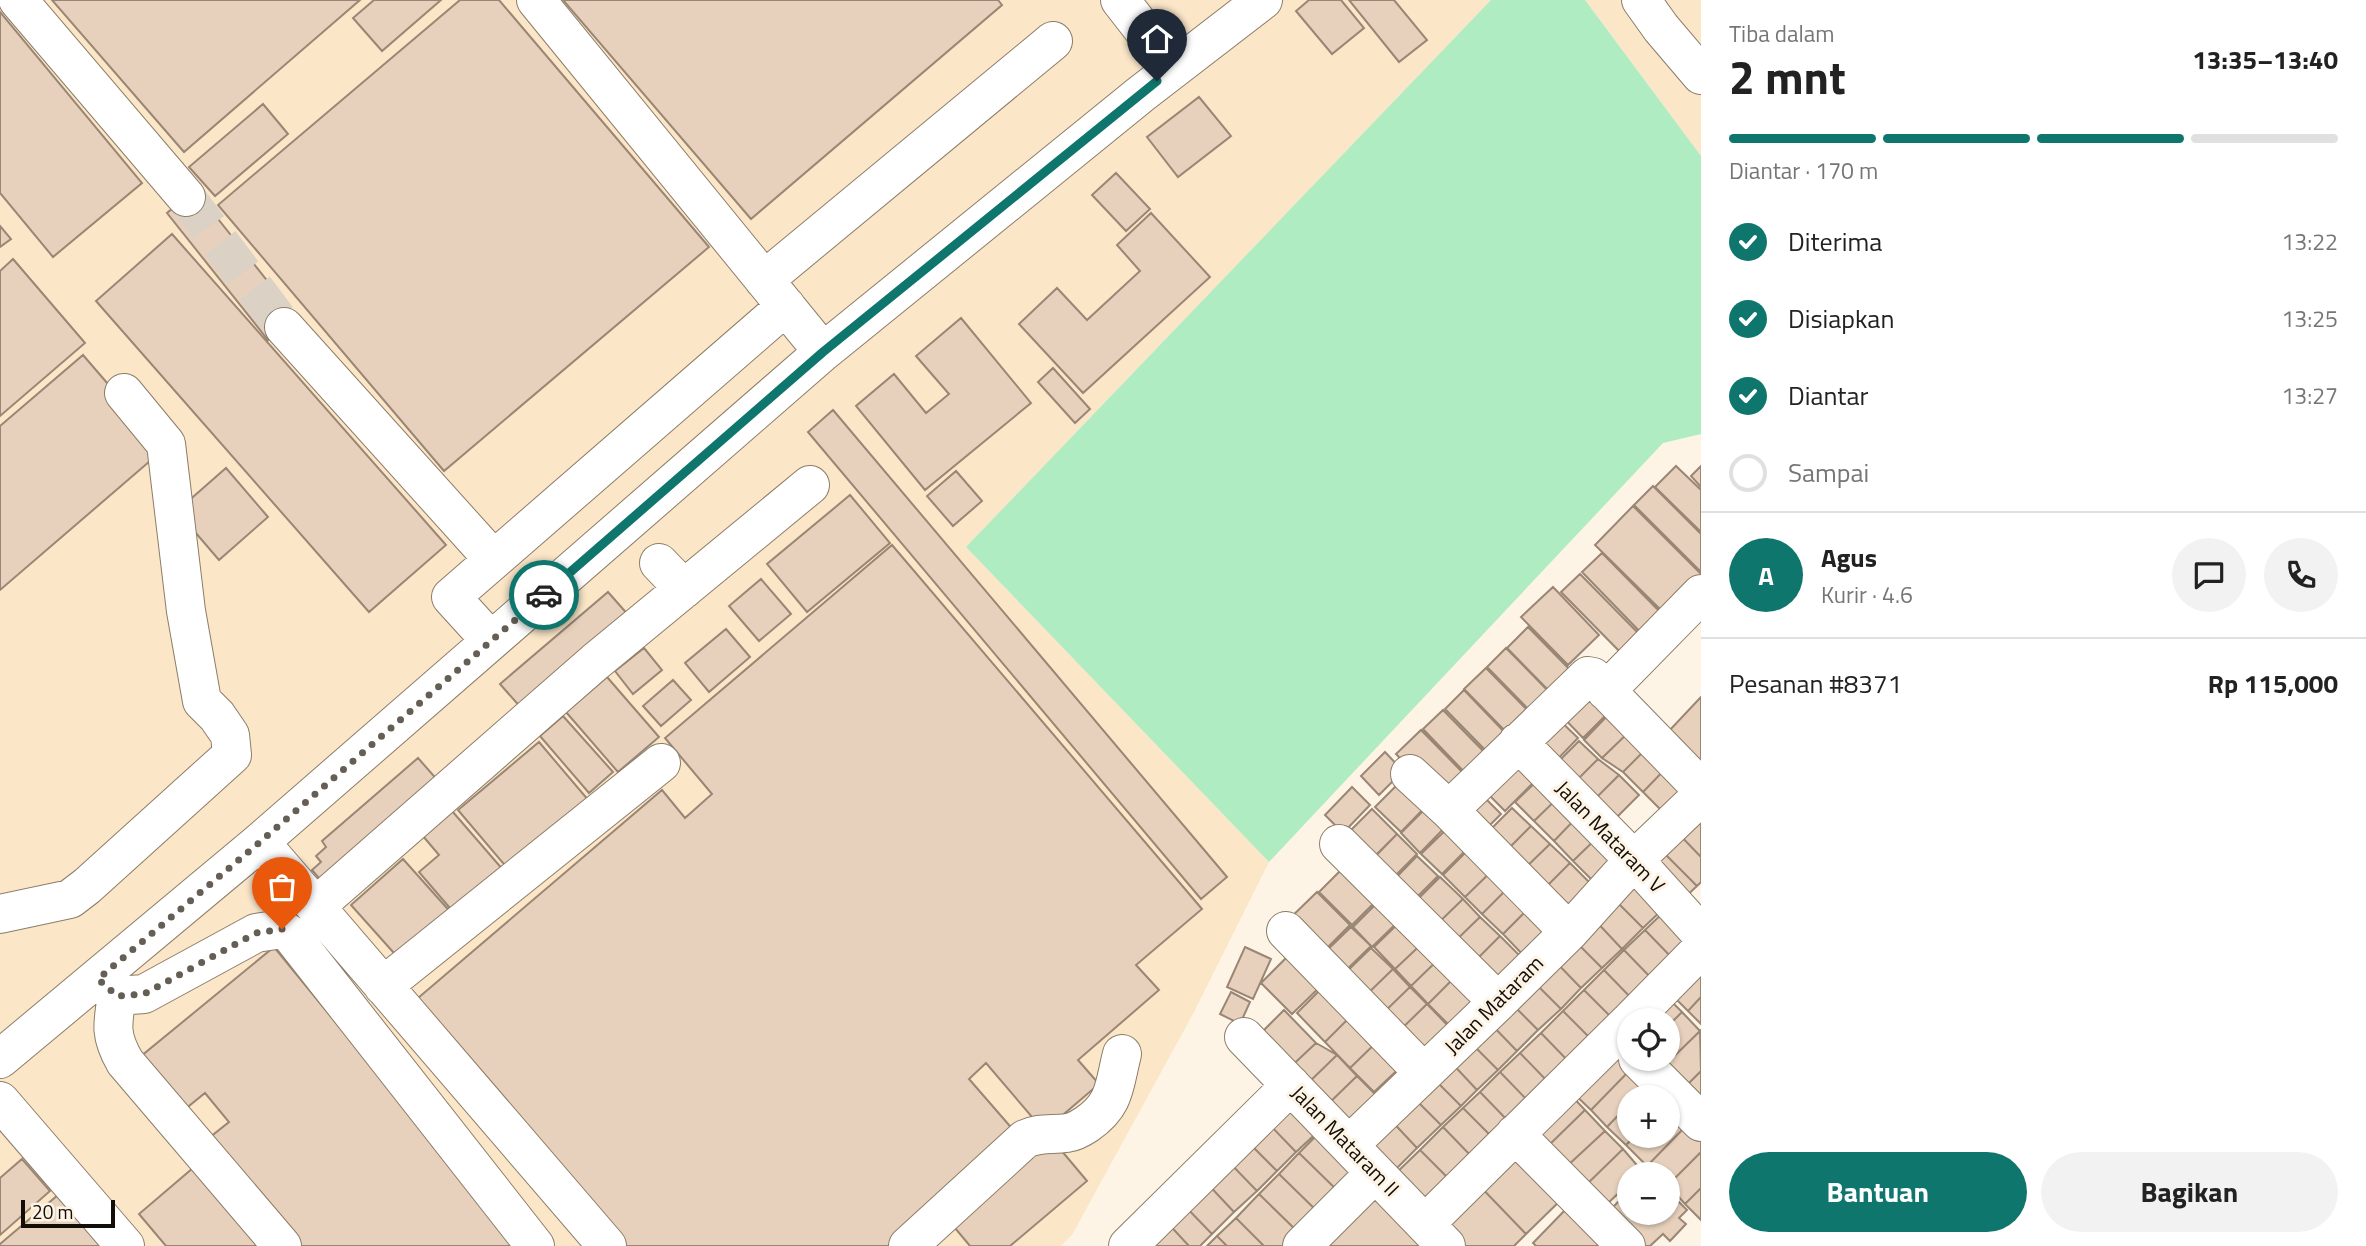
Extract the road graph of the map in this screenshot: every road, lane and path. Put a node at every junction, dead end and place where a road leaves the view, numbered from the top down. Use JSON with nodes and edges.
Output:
{"nodes":[{"id":1,"x":18,"y":0,"type":"edge"},
{"id":2,"x":536,"y":0,"type":"edge"},
{"id":3,"x":1120,"y":0,"type":"edge"},
{"id":4,"x":1263,"y":0,"type":"edge"},
{"id":5,"x":1641,"y":0,"type":"edge"},
{"id":6,"x":1053,"y":41,"type":"dead end"},
{"id":7,"x":1173,"y":68,"type":"junction"},
{"id":8,"x":1701,"y":75,"type":"edge"},
{"id":9,"x":186,"y":198,"type":"tunnel mouth"},
{"id":10,"x":775,"y":293,"type":"junction"},
{"id":11,"x":284,"y":327,"type":"tunnel mouth"},
{"id":12,"x":823,"y":352,"type":"junction"},
{"id":13,"x":124,"y":393,"type":"dead end"},
{"id":14,"x":810,"y":485,"type":"dead end"},
{"id":15,"x":493,"y":559,"type":"junction"},
{"id":16,"x":1697,"y":606,"type":"edge"},
{"id":17,"x":491,"y":641,"type":"junction"},
{"id":18,"x":1606,"y":691,"type":"junction"},
{"id":19,"x":1518,"y":742,"type":"junction"},
{"id":20,"x":662,"y":763,"type":"dead end"},
{"id":21,"x":1410,"y":774,"type":"dead end"},
{"id":22,"x":1701,"y":788,"type":"edge"},
{"id":23,"x":1701,"y":796,"type":"edge"},
{"id":24,"x":1449,"y":810,"type":"junction"},
{"id":25,"x":260,"y":842,"type":"junction"},
{"id":26,"x":1339,"y":844,"type":"dead end"},
{"id":27,"x":1634,"y":860,"type":"junction"},
{"id":28,"x":316,"y":906,"type":"junction"},
{"id":29,"x":0,"y":914,"type":"edge"},
{"id":30,"x":1286,"y":931,"type":"dead end"},
{"id":31,"x":1569,"y":932,"type":"junction"},
{"id":32,"x":1701,"y":934,"type":"edge"},
{"id":33,"x":1701,"y":949,"type":"edge"},
{"id":34,"x":383,"y":986,"type":"junction"},
{"id":35,"x":107,"y":987,"type":"junction"},
{"id":36,"x":1498,"y":1002,"type":"junction"},
{"id":37,"x":1652,"y":1008,"type":"edge"},
{"id":38,"x":1244,"y":1037,"type":"dead end"},
{"id":39,"x":1617,"y":1046,"type":"edge"},
{"id":40,"x":1122,"y":1054,"type":"dead end"},
{"id":41,"x":0,"y":1059,"type":"edge"},
{"id":42,"x":1657,"y":1071,"type":"edge"},
{"id":43,"x":1424,"y":1073,"type":"junction"},
{"id":44,"x":1291,"y":1085,"type":"junction"},
{"id":45,"x":0,"y":1101,"type":"edge"},
{"id":46,"x":1701,"y":1122,"type":"edge"},
{"id":47,"x":1515,"y":1134,"type":"junction"},
{"id":48,"x":1349,"y":1145,"type":"junction"},
{"id":49,"x":1375,"y":1173,"type":"junction"},
{"id":50,"x":1435,"y":1235,"type":"edge"},
{"id":51,"x":125,"y":1246,"type":"edge"},
{"id":52,"x":282,"y":1246,"type":"edge"},
{"id":53,"x":535,"y":1246,"type":"edge"},
{"id":54,"x":607,"y":1246,"type":"edge"},
{"id":55,"x":908,"y":1246,"type":"edge"},
{"id":56,"x":1128,"y":1246,"type":"edge"},
{"id":57,"x":1302,"y":1246,"type":"edge"},
{"id":58,"x":1626,"y":1246,"type":"edge"}],
"edges":[{"from":1,"to":9,"type":"street"},
{"from":2,"to":10,"type":"street"},
{"from":3,"to":7,"type":"street"},
{"from":4,"to":7,"type":"street"},
{"from":5,"to":8,"type":"street"},
{"from":6,"to":10,"type":"street"},
{"from":7,"to":12,"type":"street"},
{"from":10,"to":12,"type":"street"},
{"from":10,"to":15,"type":"street"},
{"from":11,"to":15,"type":"street"},
{"from":12,"to":17,"type":"street"},
{"from":13,"to":29,"type":"street"},
{"from":14,"to":28,"type":"street"},
{"from":15,"to":17,"type":"street"},
{"from":16,"to":18,"type":"street"},
{"from":17,"to":25,"type":"street"},
{"from":18,"to":19,"type":"street"},
{"from":18,"to":22,"type":"street"},
{"from":19,"to":24,"type":"street"},
{"from":19,"to":27,"type":"street","name":"Jalan Mataram V"},
{"from":20,"to":34,"type":"street"},
{"from":21,"to":24,"type":"street"},
{"from":23,"to":27,"type":"street","name":"Jalan Mataram"},
{"from":24,"to":31,"type":"street"},
{"from":25,"to":28,"type":"street"},
{"from":25,"to":35,"type":"street"},
{"from":26,"to":36,"type":"street"},
{"from":27,"to":31,"type":"street","name":"Jalan Mataram"},
{"from":27,"to":32,"type":"street","name":"Jalan Mataram V"},
{"from":28,"to":34,"type":"street"},
{"from":30,"to":43,"type":"street"},
{"from":31,"to":36,"type":"street","name":"Jalan Mataram"},
{"from":33,"to":37,"type":"street"},
{"from":34,"to":54,"type":"street"},
{"from":35,"to":41,"type":"street"},
{"from":35,"to":52,"type":"street"},
{"from":35,"to":53,"type":"street"},
{"from":36,"to":43,"type":"street","name":"Jalan Mataram"},
{"from":38,"to":44,"type":"street","name":"Jalan Mataram II"},
{"from":39,"to":47,"type":"street"},
{"from":40,"to":55,"type":"street"},
{"from":42,"to":46,"type":"street"},
{"from":43,"to":48,"type":"street","name":"Jalan Mataram"},
{"from":44,"to":48,"type":"street","name":"Jalan Mataram II"},
{"from":44,"to":56,"type":"street"},
{"from":45,"to":51,"type":"street"},
{"from":47,"to":50,"type":"street"},
{"from":47,"to":58,"type":"street"},
{"from":48,"to":49,"type":"street","name":"Jalan Mataram II"},
{"from":49,"to":50,"type":"street","name":"Jalan Mataram II"},
{"from":49,"to":57,"type":"street"}]}
